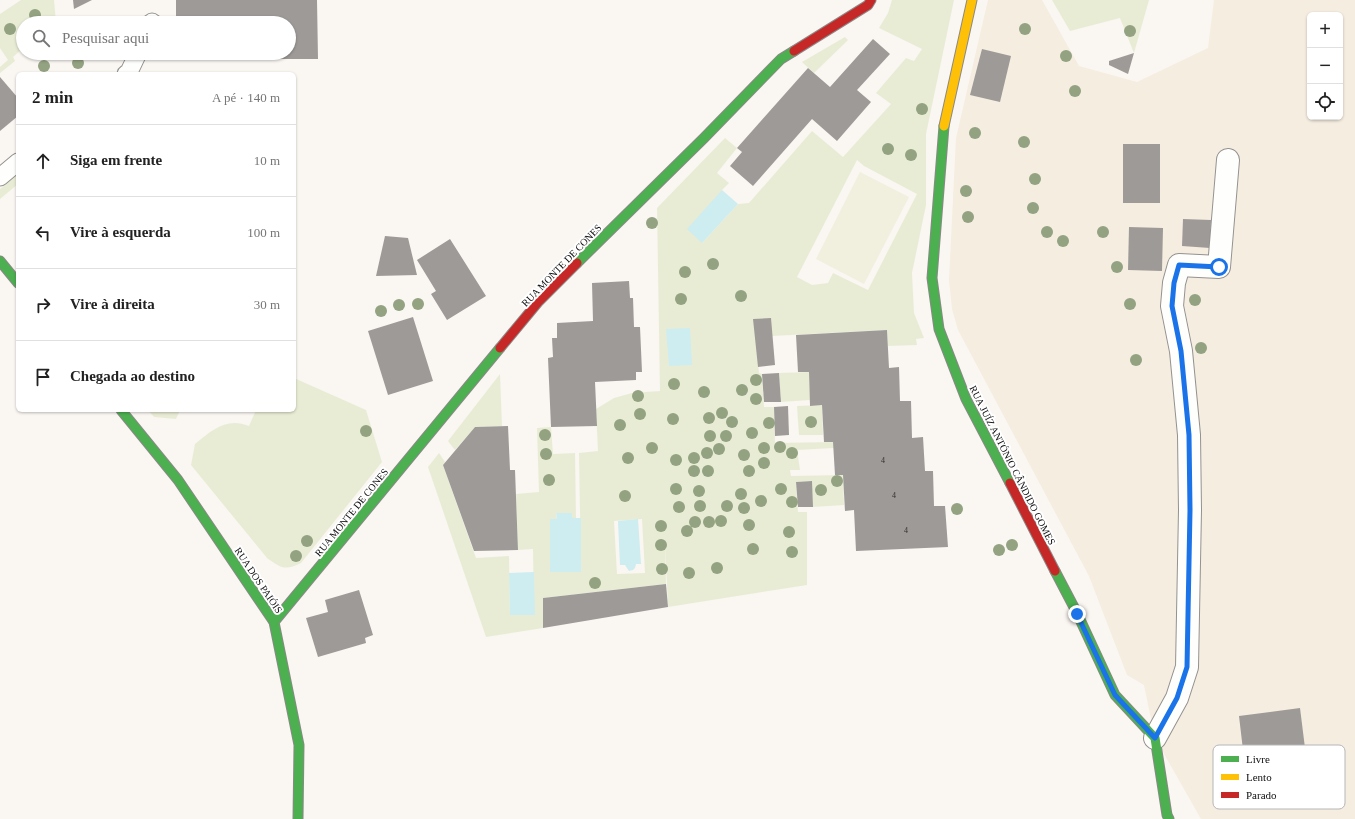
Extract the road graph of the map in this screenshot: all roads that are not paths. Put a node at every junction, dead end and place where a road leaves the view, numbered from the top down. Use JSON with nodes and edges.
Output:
{"nodes":[{"id":1,"x":871,"y":0,"type":"edge"},
{"id":2,"x":972,"y":0,"type":"edge"},
{"id":3,"x":135,"y":60,"type":"edge"},
{"id":4,"x":129,"y":72,"type":"edge"},
{"id":5,"x":1228,"y":160,"type":"dead end"},
{"id":6,"x":16,"y":164,"type":"edge"},
{"id":7,"x":0,"y":177,"type":"edge"},
{"id":8,"x":0,"y":261,"type":"edge"},
{"id":9,"x":16,"y":281,"type":"edge"},
{"id":10,"x":123,"y":412,"type":"edge"},
{"id":11,"x":274,"y":622,"type":"junction"},
{"id":12,"x":1155,"y":738,"type":"junction"},
{"id":13,"x":298,"y":819,"type":"edge"},
{"id":14,"x":1169,"y":819,"type":"edge"}],
"edges":[{"from":1,"to":11,"type":"street","name":"RUA MONTE DE CONES"},
{"from":2,"to":12,"type":"street","name":"RUA JUÍZ ANTÓNIO CÂNDIDO GOMES"},
{"from":3,"to":4,"type":"lane"},
{"from":5,"to":12,"type":"street"},
{"from":6,"to":7,"type":"lane"},
{"from":8,"to":9,"type":"street"},
{"from":10,"to":11,"type":"street","name":"RUA DOS PAIÓIS"},
{"from":11,"to":13,"type":"street","name":"RUA DOS PAIÓIS"},
{"from":12,"to":14,"type":"street"}]}
